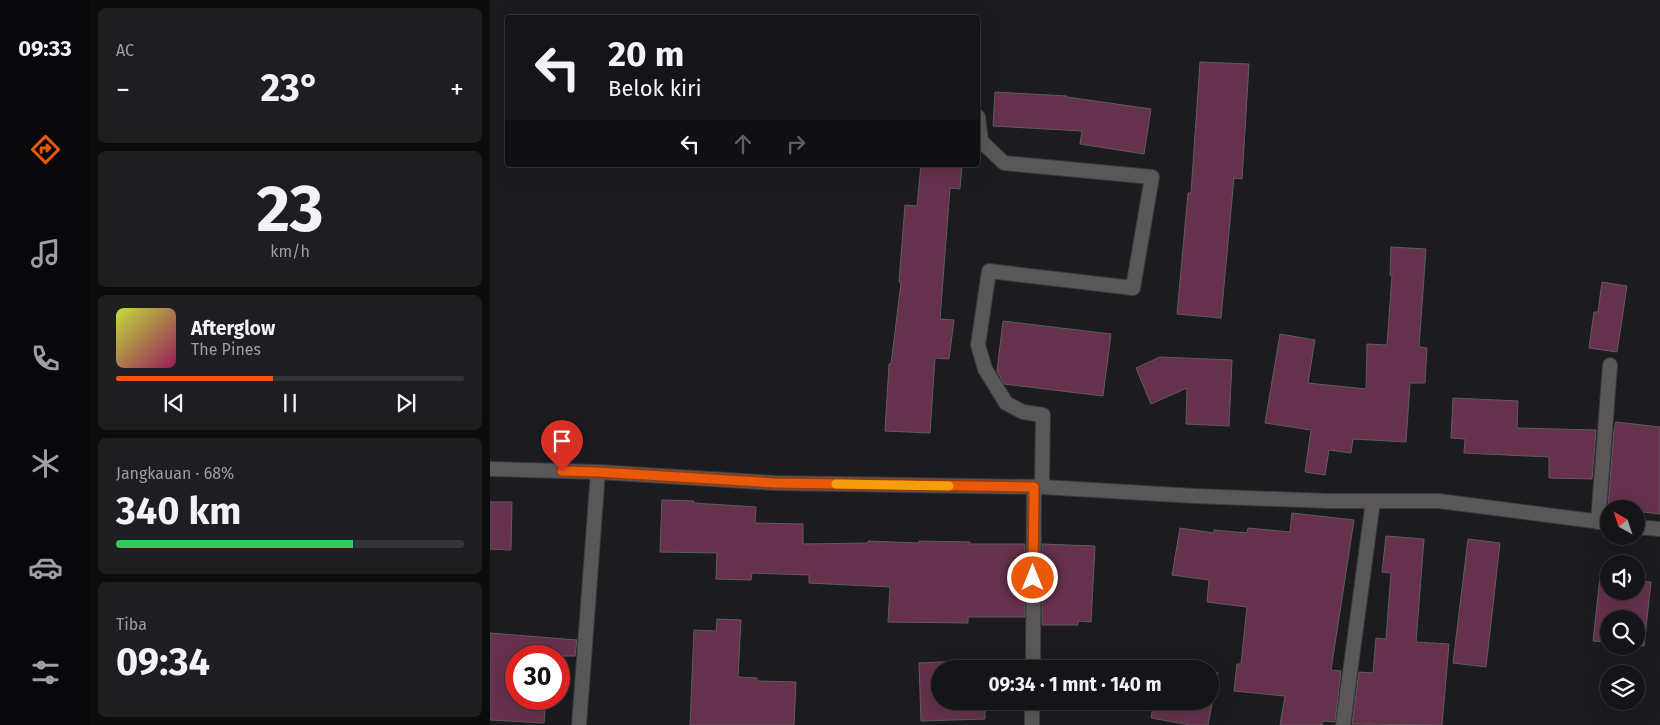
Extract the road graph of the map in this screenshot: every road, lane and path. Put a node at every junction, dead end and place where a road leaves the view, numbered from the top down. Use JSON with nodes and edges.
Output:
{"nodes":[{"id":1,"x":980,"y":133,"type":"edge"},
{"id":2,"x":1610,"y":365,"type":"dead end"},
{"id":3,"x":490,"y":469,"type":"edge"},
{"id":4,"x":598,"y":472,"type":"junction"},
{"id":5,"x":1038,"y":487,"type":"junction"},
{"id":6,"x":1605,"y":500,"type":"edge"},
{"id":7,"x":1373,"y":501,"type":"junction"},
{"id":8,"x":1600,"y":522,"type":"edge"},
{"id":9,"x":1645,"y":527,"type":"edge"},
{"id":10,"x":1660,"y":529,"type":"edge"},
{"id":11,"x":1032,"y":660,"type":"edge"},
{"id":12,"x":1032,"y":710,"type":"edge"},
{"id":13,"x":579,"y":725,"type":"edge"},
{"id":14,"x":1032,"y":725,"type":"edge"},
{"id":15,"x":1343,"y":725,"type":"edge"}],
"edges":[{"from":1,"to":5,"type":"street"},
{"from":2,"to":6,"type":"street"},
{"from":3,"to":4,"type":"street"},
{"from":4,"to":5,"type":"street"},
{"from":4,"to":13,"type":"street"},
{"from":5,"to":7,"type":"street"},
{"from":5,"to":11,"type":"street"},
{"from":7,"to":8,"type":"street"},
{"from":7,"to":15,"type":"street"},
{"from":9,"to":10,"type":"street"},
{"from":12,"to":14,"type":"street"}]}
